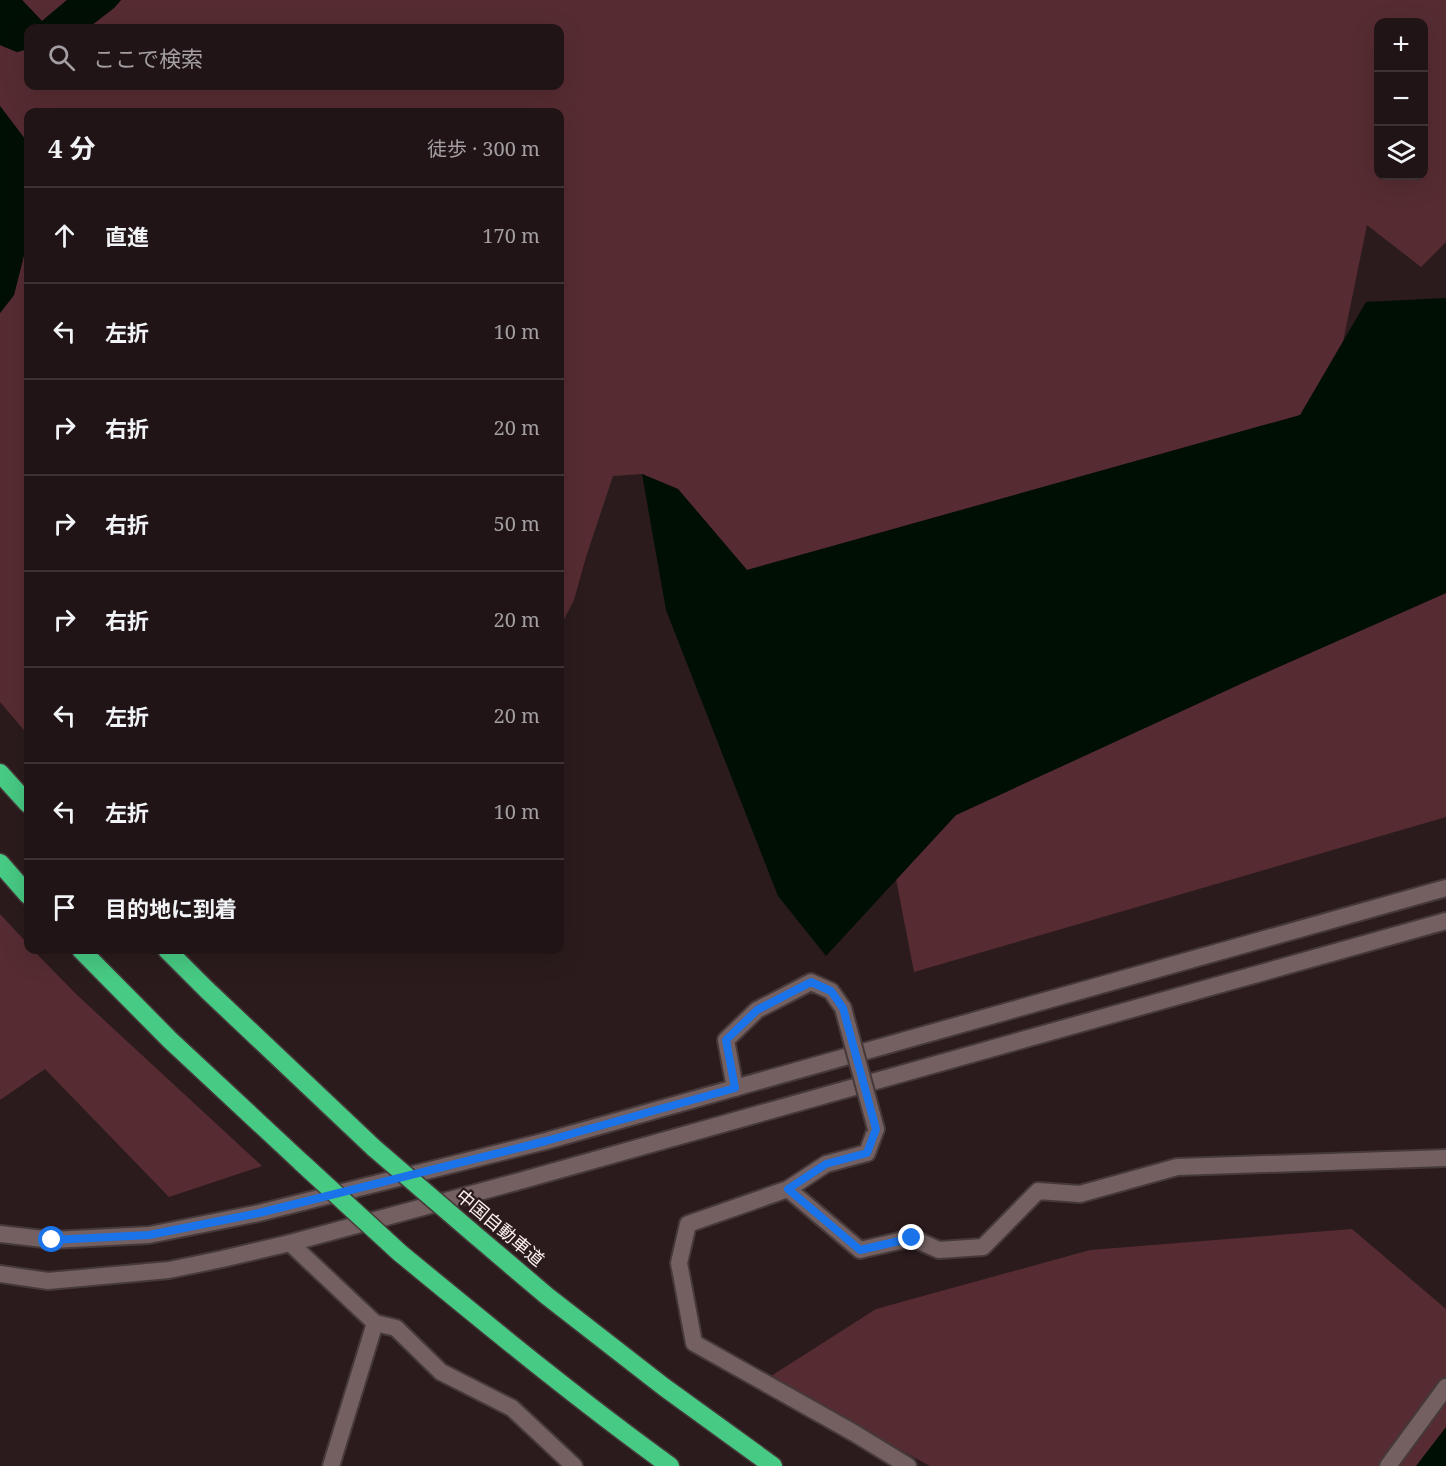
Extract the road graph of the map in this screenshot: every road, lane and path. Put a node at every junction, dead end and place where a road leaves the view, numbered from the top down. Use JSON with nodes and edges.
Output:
{"nodes":[{"id":1,"x":0,"y":773,"type":"edge"},
{"id":2,"x":24,"y":800,"type":"edge"},
{"id":3,"x":0,"y":863,"type":"edge"},
{"id":4,"x":1446,"y":888,"type":"edge"},
{"id":5,"x":24,"y":890,"type":"edge"},
{"id":6,"x":1446,"y":921,"type":"edge"},
{"id":7,"x":85,"y":954,"type":"edge"},
{"id":8,"x":171,"y":954,"type":"edge"},
{"id":9,"x":735,"y":1088,"type":"junction"},
{"id":10,"x":1446,"y":1158,"type":"edge"},
{"id":11,"x":788,"y":1189,"type":"junction"},
{"id":12,"x":0,"y":1234,"type":"edge"},
{"id":13,"x":290,"y":1243,"type":"junction"},
{"id":14,"x":0,"y":1274,"type":"edge"},
{"id":15,"x":375,"y":1323,"type":"junction"},
{"id":16,"x":1446,"y":1387,"type":"edge"},
{"id":17,"x":331,"y":1466,"type":"edge"},
{"id":18,"x":574,"y":1466,"type":"edge"},
{"id":19,"x":670,"y":1466,"type":"edge"},
{"id":20,"x":773,"y":1466,"type":"edge"},
{"id":21,"x":908,"y":1466,"type":"edge"},
{"id":22,"x":1388,"y":1466,"type":"edge"}],
"edges":[{"from":1,"to":2,"type":"highway"},
{"from":3,"to":5,"type":"highway"},
{"from":4,"to":9,"type":"street"},
{"from":6,"to":13,"type":"street"},
{"from":7,"to":19,"type":"highway","bridge":true},
{"from":8,"to":20,"type":"highway","name":"中国自動車道","bridge":true},
{"from":9,"to":11,"type":"street","bridge":true},
{"from":9,"to":12,"type":"street"},
{"from":10,"to":11,"type":"street"},
{"from":11,"to":21,"type":"street"},
{"from":13,"to":14,"type":"street"},
{"from":13,"to":15,"type":"street"},
{"from":15,"to":17,"type":"street"},
{"from":15,"to":18,"type":"street"},
{"from":16,"to":22,"type":"street"}]}
